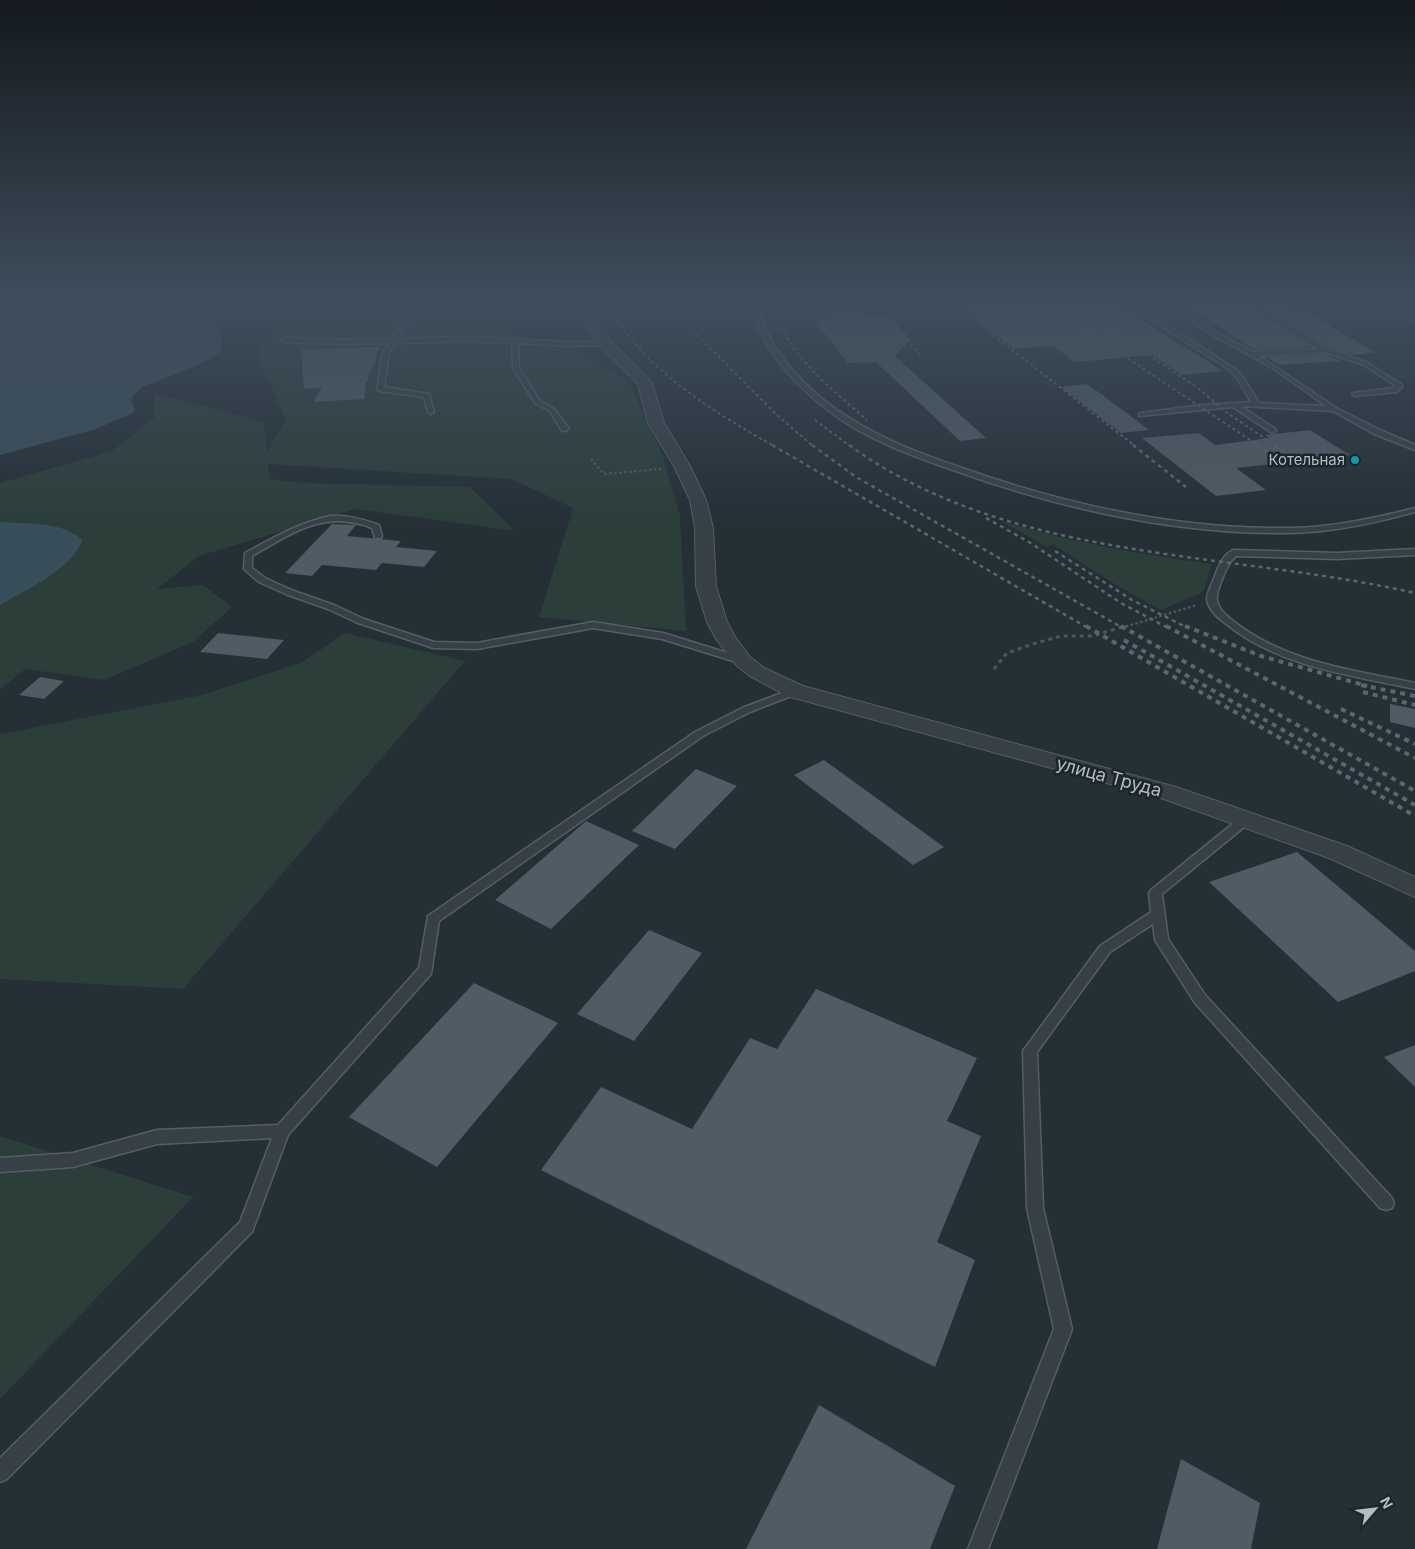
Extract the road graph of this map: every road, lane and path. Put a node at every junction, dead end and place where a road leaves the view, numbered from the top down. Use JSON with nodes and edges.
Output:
{"nodes":[{"id":1,"x":382,"y":377,"type":"edge"},
{"id":2,"x":522,"y":377,"type":"edge"},
{"id":3,"x":639,"y":377,"type":"edge"},
{"id":4,"x":798,"y":377,"type":"edge"},
{"id":5,"x":1241,"y":377,"type":"edge"},
{"id":6,"x":1287,"y":377,"type":"edge"},
{"id":7,"x":1387,"y":377,"type":"edge"},
{"id":8,"x":1355,"y":394,"type":"dead end"},
{"id":9,"x":1233,"y":404,"type":"junction"},
{"id":10,"x":1256,"y":404,"type":"junction"},
{"id":11,"x":1334,"y":409,"type":"junction"},
{"id":12,"x":431,"y":412,"type":"dead end"},
{"id":13,"x":1141,"y":415,"type":"dead end"},
{"id":14,"x":565,"y":429,"type":"dead end"},
{"id":15,"x":1272,"y":431,"type":"dead end"},
{"id":16,"x":1415,"y":448,"type":"edge"},
{"id":17,"x":591,"y":459,"type":"dead end"},
{"id":18,"x":682,"y":466,"type":"junction"},
{"id":19,"x":1415,"y":510,"type":"edge"},
{"id":20,"x":378,"y":536,"type":"dead end"},
{"id":21,"x":1415,"y":552,"type":"edge"},
{"id":22,"x":1212,"y":601,"type":"junction"},
{"id":23,"x":743,"y":661,"type":"junction"},
{"id":24,"x":994,"y":669,"type":"dead end"},
{"id":25,"x":1415,"y":686,"type":"edge"},
{"id":26,"x":795,"y":691,"type":"junction"},
{"id":27,"x":1245,"y":820,"type":"junction"},
{"id":28,"x":1415,"y":888,"type":"edge"},
{"id":29,"x":1158,"y":914,"type":"junction"},
{"id":30,"x":282,"y":1131,"type":"junction"},
{"id":31,"x":0,"y":1164,"type":"edge"},
{"id":32,"x":1386,"y":1203,"type":"dead end"},
{"id":33,"x":0,"y":1472,"type":"edge"},
{"id":34,"x":978,"y":1549,"type":"edge"}],
"edges":[{"from":1,"to":12,"type":"lane"},
{"from":2,"to":14,"type":"lane"},
{"from":3,"to":18,"type":"street","name":"улица Труда"},
{"from":4,"to":19,"type":"lane"},
{"from":5,"to":10,"type":"lane"},
{"from":6,"to":11,"type":"lane"},
{"from":7,"to":8,"type":"lane"},
{"from":9,"to":10,"type":"lane"},
{"from":9,"to":13,"type":"lane"},
{"from":9,"to":15,"type":"lane"},
{"from":10,"to":11,"type":"lane"},
{"from":11,"to":16,"type":"lane"},
{"from":17,"to":18,"type":"path"},
{"from":18,"to":23,"type":"street","name":"улица Труда"},
{"from":20,"to":23,"type":"lane"},
{"from":21,"to":22,"type":"lane"},
{"from":22,"to":24,"type":"path"},
{"from":22,"to":25,"type":"lane"},
{"from":23,"to":26,"type":"street","name":"улица Труда"},
{"from":26,"to":27,"type":"street","name":"улица Труда"},
{"from":26,"to":30,"type":"lane"},
{"from":27,"to":28,"type":"street","name":"улица Труда"},
{"from":27,"to":29,"type":"lane"},
{"from":29,"to":32,"type":"lane"},
{"from":29,"to":34,"type":"lane"},
{"from":30,"to":31,"type":"lane"},
{"from":30,"to":33,"type":"lane"}]}
